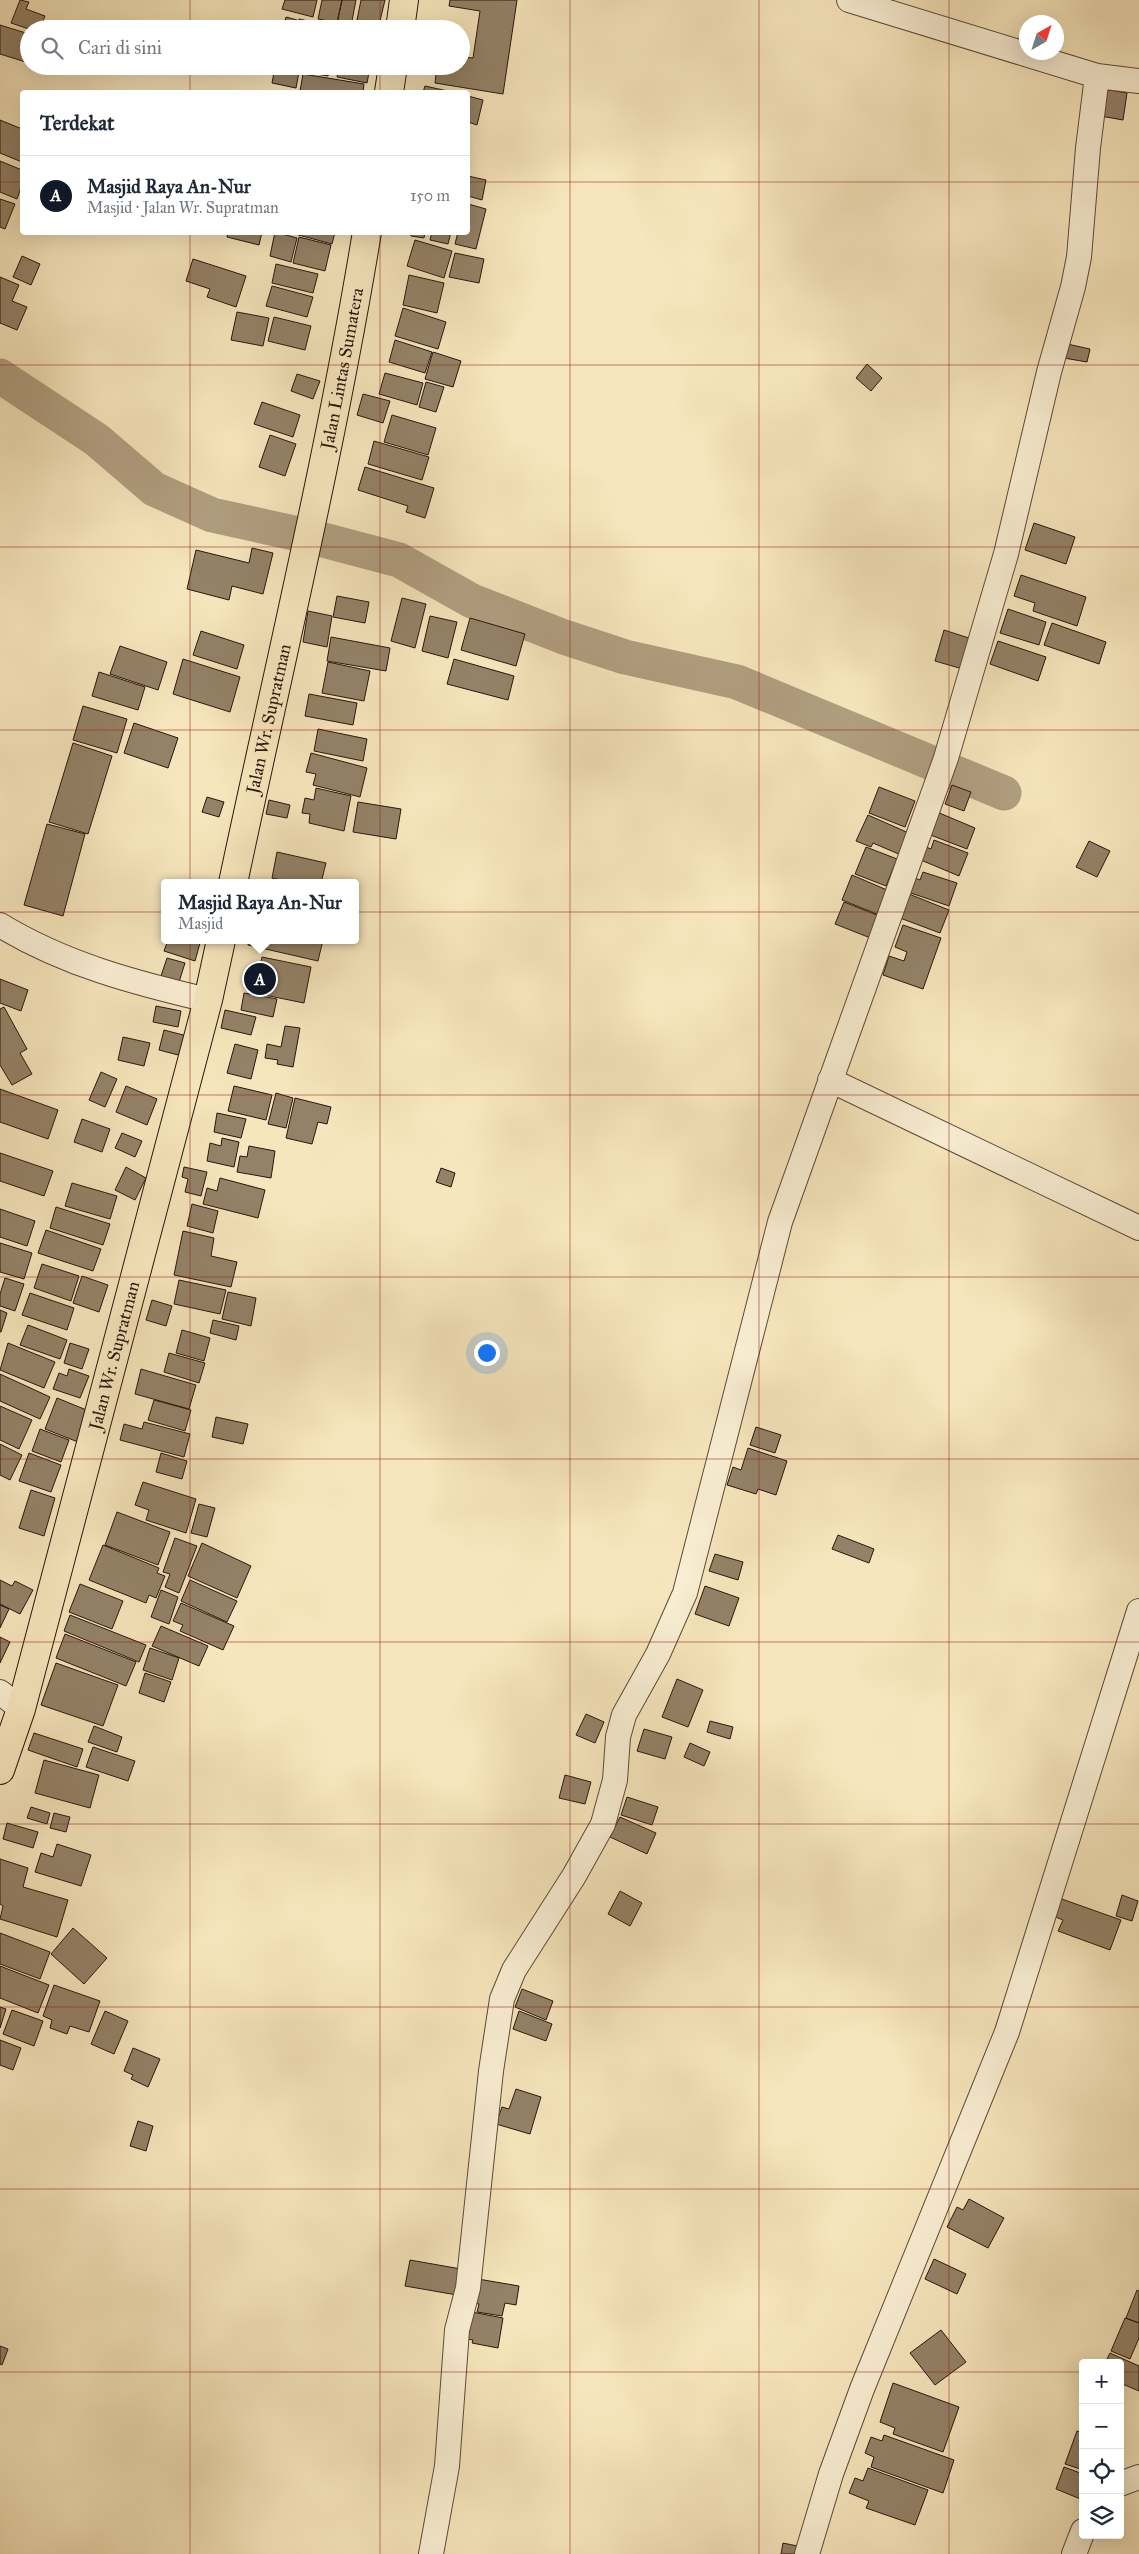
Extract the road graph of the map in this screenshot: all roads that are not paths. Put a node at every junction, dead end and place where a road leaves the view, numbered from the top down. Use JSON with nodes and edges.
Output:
{"nodes":[{"id":1,"x":404,"y":0,"type":"edge"},
{"id":2,"x":848,"y":0,"type":"edge"},
{"id":3,"x":401,"y":20,"type":"edge"},
{"id":4,"x":392,"y":75,"type":"edge"},
{"id":5,"x":1097,"y":76,"type":"junction"},
{"id":6,"x":1139,"y":81,"type":"edge"},
{"id":7,"x":389,"y":90,"type":"edge"},
{"id":8,"x":366,"y":235,"type":"edge"},
{"id":9,"x":303,"y":556,"type":"joint"},
{"id":10,"x":234,"y":879,"type":"edge"},
{"id":11,"x":0,"y":925,"type":"edge"},
{"id":12,"x":220,"y":944,"type":"edge"},
{"id":13,"x":208,"y":1000,"type":"junction"},
{"id":14,"x":830,"y":1080,"type":"junction"},
{"id":15,"x":1139,"y":1228,"type":"edge"},
{"id":16,"x":1139,"y":1611,"type":"edge"},
{"id":17,"x":0,"y":1692,"type":"edge"},
{"id":18,"x":21,"y":1708,"type":"junction"},
{"id":19,"x":0,"y":1770,"type":"edge"},
{"id":20,"x":1139,"y":2477,"type":"edge"},
{"id":21,"x":1124,"y":2483,"type":"edge"},
{"id":22,"x":1080,"y":2539,"type":"edge"},
{"id":23,"x":431,"y":2554,"type":"edge"},
{"id":24,"x":807,"y":2554,"type":"edge"},
{"id":25,"x":1074,"y":2554,"type":"edge"}],
"edges":[{"from":1,"to":3,"type":"main road"},
{"from":2,"to":5,"type":"street"},
{"from":4,"to":7,"type":"main road"},
{"from":5,"to":6,"type":"street"},
{"from":5,"to":14,"type":"street"},
{"from":8,"to":9,"type":"main road","name":"Jalan Lintas Sumatera"},
{"from":9,"to":10,"type":"main road","name":"Jalan Wr. Supratman"},
{"from":11,"to":13,"type":"street"},
{"from":12,"to":13,"type":"main road","name":"Jalan Wr. Supratman"},
{"from":13,"to":18,"type":"main road","name":"Jalan Wr. Supratman"},
{"from":14,"to":15,"type":"street"},
{"from":14,"to":23,"type":"street"},
{"from":16,"to":24,"type":"street"},
{"from":17,"to":18,"type":"street"},
{"from":18,"to":19,"type":"main road","name":"Jalan Wr. Supratman"},
{"from":20,"to":21,"type":"street"},
{"from":22,"to":25,"type":"street"}]}
